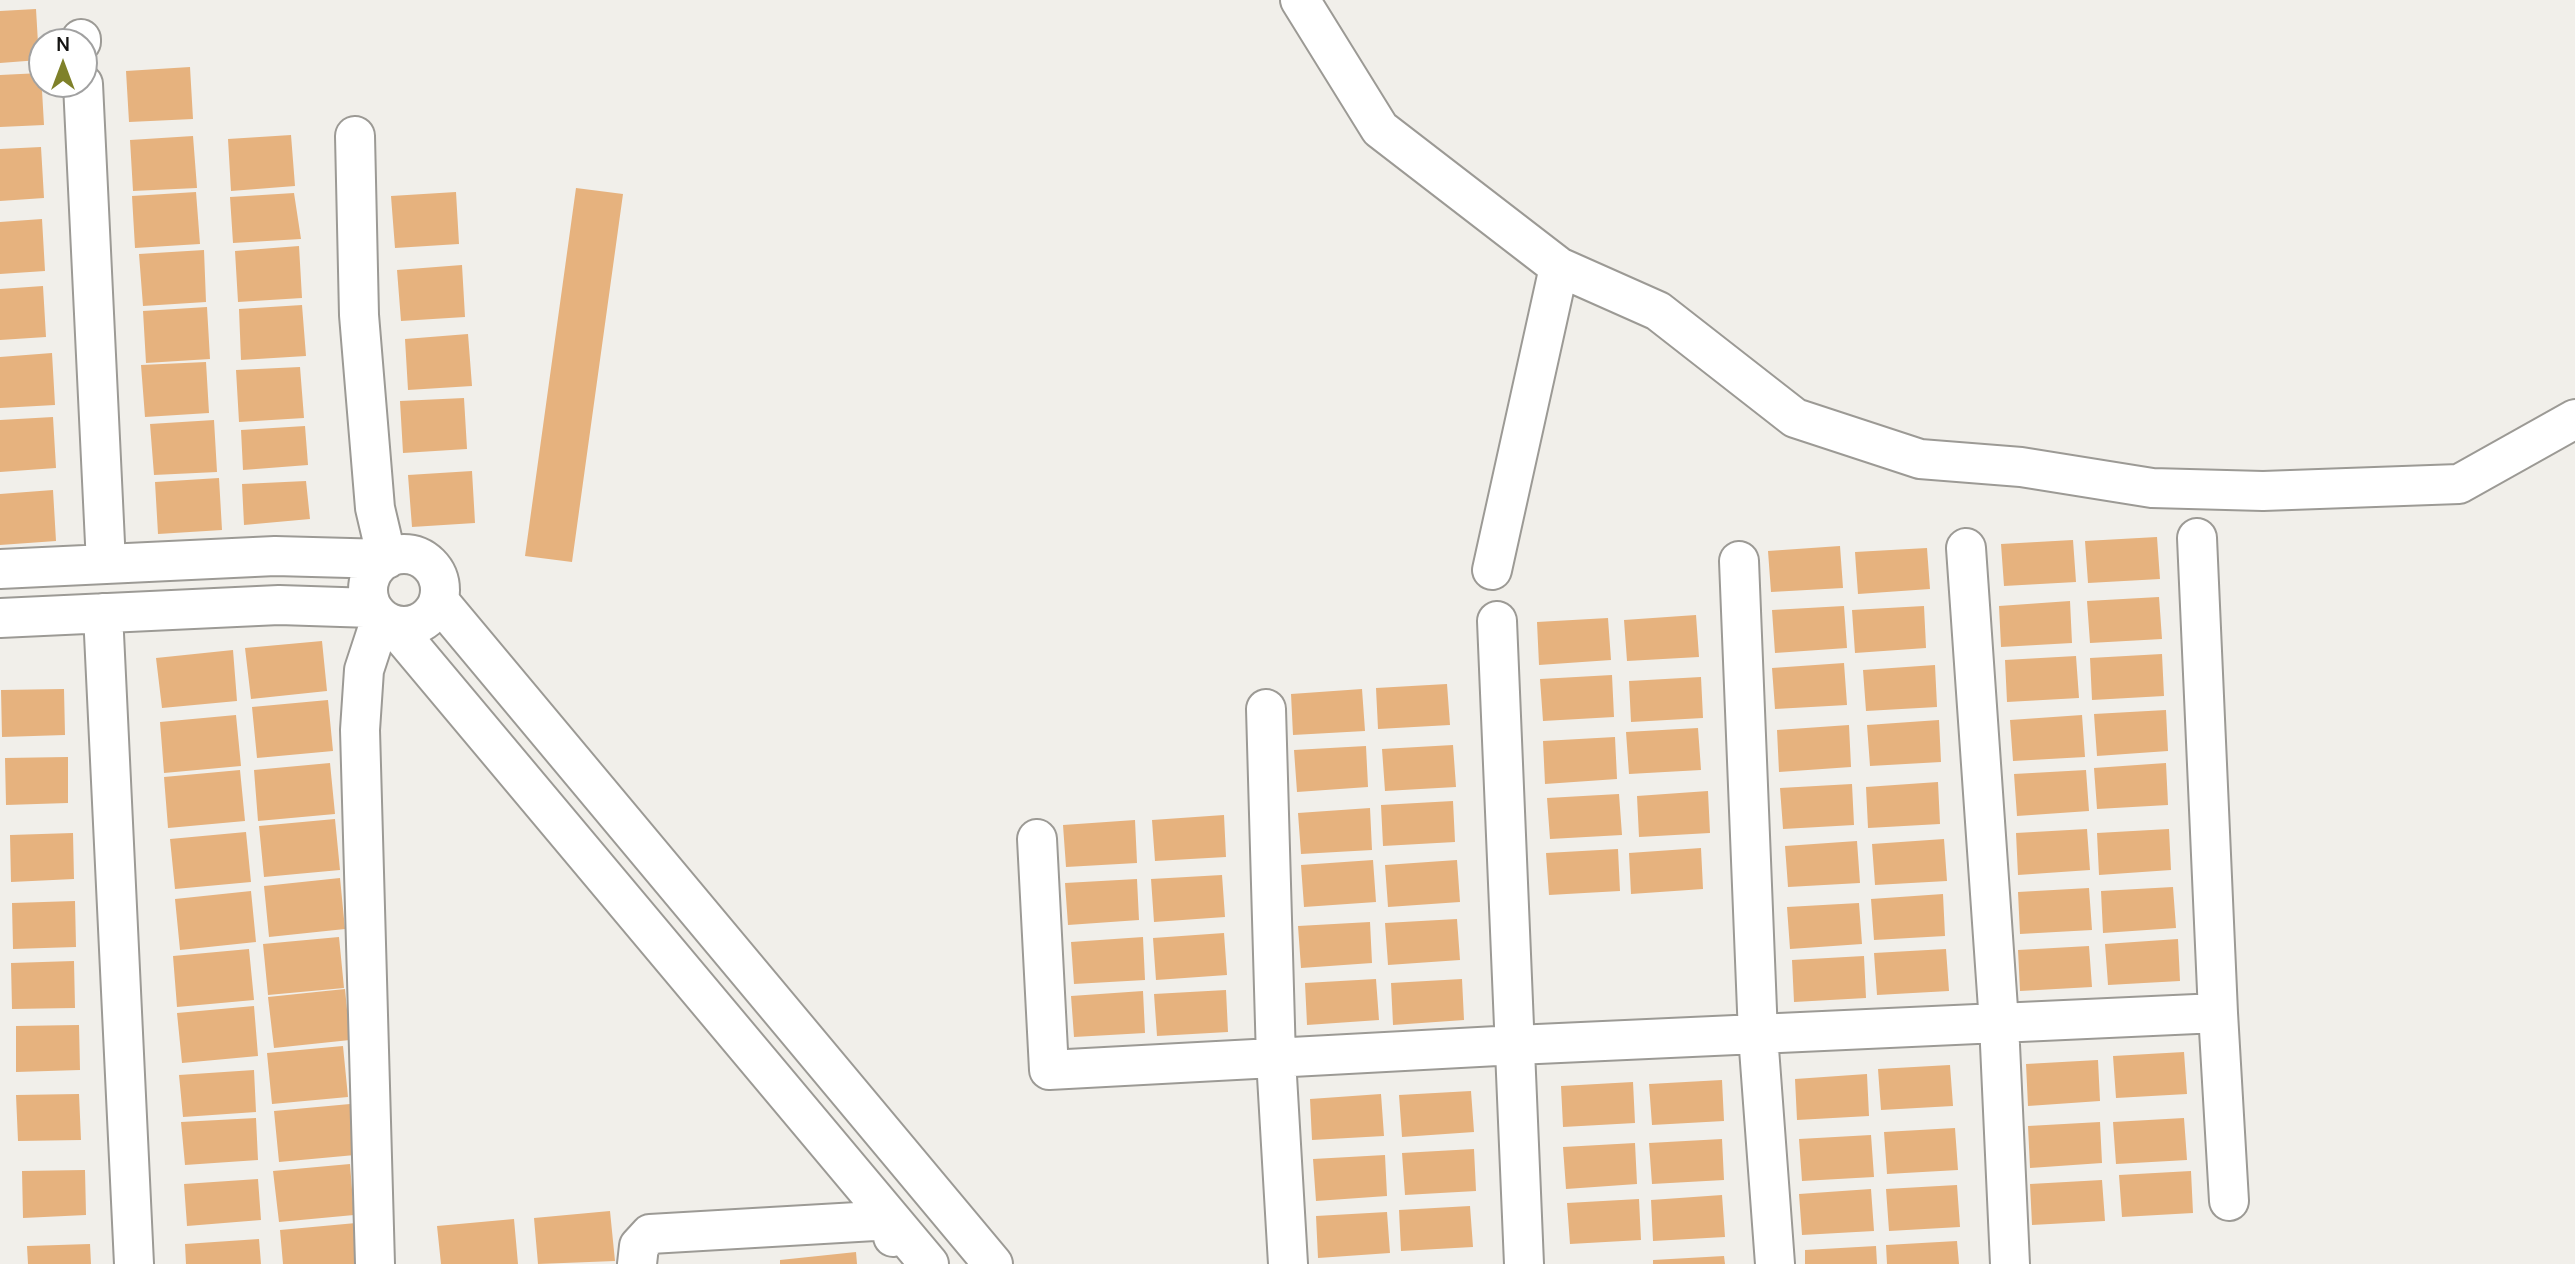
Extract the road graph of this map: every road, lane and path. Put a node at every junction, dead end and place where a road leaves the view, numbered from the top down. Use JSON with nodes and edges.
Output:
{"nodes":[{"id":1,"x":1300,"y":0,"type":"edge"},
{"id":2,"x":84,"y":98,"type":"edge"},
{"id":3,"x":355,"y":136,"type":"dead end"},
{"id":4,"x":1559,"y":267,"type":"junction"},
{"id":5,"x":2575,"y":419,"type":"edge"},
{"id":6,"x":2197,"y":538,"type":"dead end"},
{"id":7,"x":1966,"y":548,"type":"dead end"},
{"id":8,"x":387,"y":559,"type":"junction"},
{"id":9,"x":1739,"y":561,"type":"dead end"},
{"id":10,"x":106,"y":564,"type":"junction"},
{"id":11,"x":0,"y":569,"type":"edge"},
{"id":12,"x":1492,"y":570,"type":"dead end"},
{"id":13,"x":439,"y":601,"type":"junction"},
{"id":14,"x":103,"y":613,"type":"junction"},
{"id":15,"x":382,"y":617,"type":"junction"},
{"id":16,"x":0,"y":618,"type":"edge"},
{"id":17,"x":1497,"y":621,"type":"dead end"},
{"id":18,"x":1266,"y":709,"type":"dead end"},
{"id":19,"x":1037,"y":839,"type":"dead end"},
{"id":20,"x":2218,"y":1013,"type":"junction"},
{"id":21,"x":1999,"y":1023,"type":"junction"},
{"id":22,"x":1758,"y":1035,"type":"junction"},
{"id":23,"x":1516,"y":1045,"type":"junction"},
{"id":24,"x":1276,"y":1059,"type":"junction"},
{"id":25,"x":2229,"y":1201,"type":"dead end"},
{"id":26,"x":892,"y":1220,"type":"junction"},
{"id":27,"x":134,"y":1264,"type":"edge"},
{"id":28,"x":375,"y":1264,"type":"edge"},
{"id":29,"x":637,"y":1264,"type":"edge"},
{"id":30,"x":894,"y":1264,"type":"edge"},
{"id":31,"x":929,"y":1264,"type":"edge"},
{"id":32,"x":993,"y":1264,"type":"edge"},
{"id":33,"x":1288,"y":1264,"type":"edge"},
{"id":34,"x":1524,"y":1264,"type":"edge"},
{"id":35,"x":1775,"y":1264,"type":"edge"},
{"id":36,"x":2010,"y":1264,"type":"edge"}],
"edges":[{"from":1,"to":4,"type":"street"},
{"from":2,"to":10,"type":"street"},
{"from":3,"to":8,"type":"street"},
{"from":4,"to":5,"type":"street"},
{"from":4,"to":12,"type":"street"},
{"from":6,"to":20,"type":"street"},
{"from":7,"to":21,"type":"street"},
{"from":8,"to":10,"type":"street"},
{"from":8,"to":13,"type":"street"},
{"from":8,"to":15,"type":"street"},
{"from":9,"to":22,"type":"street"},
{"from":10,"to":11,"type":"street"},
{"from":13,"to":15,"type":"street"},
{"from":13,"to":32,"type":"street"},
{"from":14,"to":15,"type":"street"},
{"from":14,"to":16,"type":"street"},
{"from":14,"to":27,"type":"street"},
{"from":15,"to":26,"type":"street"},
{"from":15,"to":28,"type":"street"},
{"from":17,"to":23,"type":"street"},
{"from":18,"to":24,"type":"street"},
{"from":19,"to":24,"type":"street"},
{"from":20,"to":21,"type":"street"},
{"from":20,"to":25,"type":"street"},
{"from":21,"to":22,"type":"street"},
{"from":21,"to":36,"type":"street"},
{"from":22,"to":23,"type":"street"},
{"from":22,"to":35,"type":"street"},
{"from":23,"to":24,"type":"street"},
{"from":23,"to":34,"type":"street"},
{"from":24,"to":33,"type":"street"},
{"from":26,"to":29,"type":"street"},
{"from":26,"to":30,"type":"street"},
{"from":26,"to":31,"type":"street"}]}
